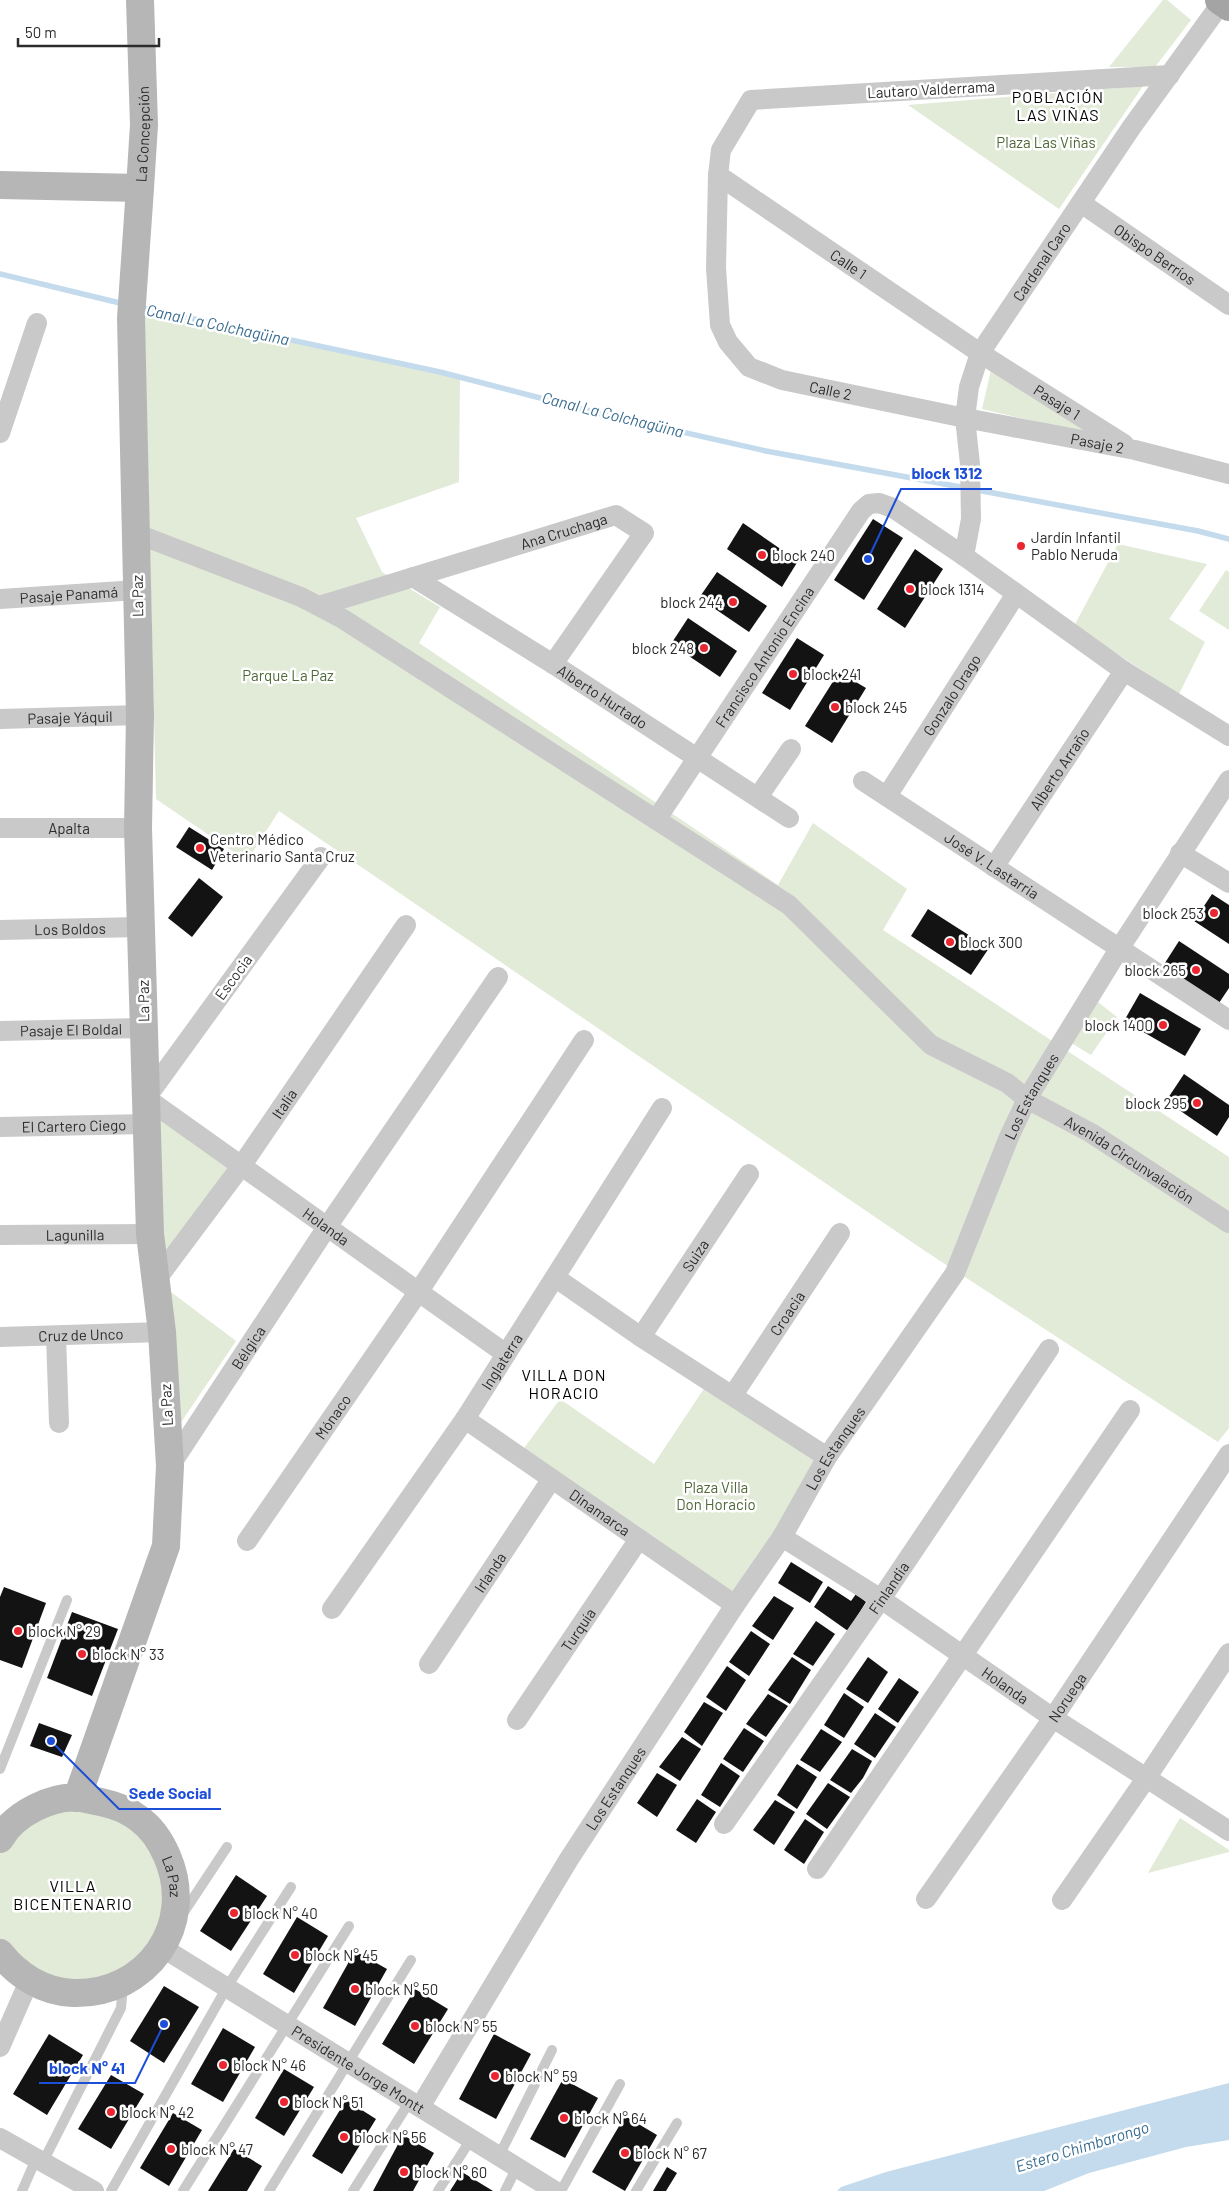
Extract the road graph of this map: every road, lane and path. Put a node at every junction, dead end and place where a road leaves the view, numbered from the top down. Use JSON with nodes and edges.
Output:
{"nodes":[{"id":1,"x":140,"y":0,"type":"edge"},
{"id":2,"x":1223,"y":3,"type":"edge"},
{"id":3,"x":1170,"y":75,"type":"junction"},
{"id":4,"x":718,"y":175,"type":"junction"},
{"id":5,"x":0,"y":185,"type":"edge"},
{"id":6,"x":140,"y":188,"type":"junction"},
{"id":7,"x":1081,"y":203,"type":"junction"},
{"id":8,"x":1229,"y":305,"type":"edge"},
{"id":9,"x":37,"y":323,"type":"dead end"},
{"id":10,"x":980,"y":353,"type":"junction"},
{"id":11,"x":964,"y":418,"type":"junction"},
{"id":12,"x":1,"y":427,"type":"edge"},
{"id":13,"x":1135,"y":450,"type":"junction"},
{"id":14,"x":1229,"y":474,"type":"edge"},
{"id":15,"x":136,"y":533,"type":"junction"},
{"id":16,"x":964,"y":556,"type":"junction"},
{"id":17,"x":413,"y":577,"type":"junction"},
{"id":18,"x":138,"y":590,"type":"junction"},
{"id":19,"x":1016,"y":594,"type":"junction"},
{"id":20,"x":0,"y":599,"type":"edge"},
{"id":21,"x":318,"y":606,"type":"junction"},
{"id":22,"x":554,"y":664,"type":"junction"},
{"id":23,"x":1124,"y":671,"type":"junction"},
{"id":24,"x":140,"y":715,"type":"junction"},
{"id":25,"x":0,"y":720,"type":"edge"},
{"id":26,"x":1229,"y":736,"type":"edge"},
{"id":27,"x":791,"y":749,"type":"dead end"},
{"id":28,"x":698,"y":758,"type":"junction"},
{"id":29,"x":1229,"y":780,"type":"edge"},
{"id":30,"x":864,"y":781,"type":"dead end"},
{"id":31,"x":887,"y":796,"type":"junction"},
{"id":32,"x":758,"y":797,"type":"junction"},
{"id":33,"x":789,"y":818,"type":"dead end"},
{"id":34,"x":656,"y":820,"type":"junction"},
{"id":35,"x":0,"y":828,"type":"edge"},
{"id":36,"x":138,"y":828,"type":"junction"},
{"id":37,"x":1180,"y":853,"type":"junction"},
{"id":38,"x":321,"y":857,"type":"dead end"},
{"id":39,"x":994,"y":867,"type":"junction"},
{"id":40,"x":1229,"y":883,"type":"edge"},
{"id":41,"x":406,"y":925,"type":"dead end"},
{"id":42,"x":141,"y":927,"type":"junction"},
{"id":43,"x":0,"y":930,"type":"edge"},
{"id":44,"x":1119,"y":949,"type":"junction"},
{"id":45,"x":498,"y":977,"type":"dead end"},
{"id":46,"x":1229,"y":1020,"type":"edge"},
{"id":47,"x":143,"y":1028,"type":"junction"},
{"id":48,"x":0,"y":1031,"type":"edge"},
{"id":49,"x":584,"y":1040,"type":"dead end"},
{"id":50,"x":1027,"y":1099,"type":"junction"},
{"id":51,"x":662,"y":1108,"type":"dead end"},
{"id":52,"x":146,"y":1111,"type":"junction"},
{"id":53,"x":0,"y":1128,"type":"edge"},
{"id":54,"x":242,"y":1165,"type":"junction"},
{"id":55,"x":750,"y":1174,"type":"dead end"},
{"id":56,"x":1229,"y":1223,"type":"edge"},
{"id":57,"x":327,"y":1227,"type":"junction"},
{"id":58,"x":840,"y":1233,"type":"dead end"},
{"id":59,"x":150,"y":1234,"type":"junction"},
{"id":60,"x":0,"y":1235,"type":"edge"},
{"id":61,"x":556,"y":1278,"type":"junction"},
{"id":62,"x":156,"y":1280,"type":"junction"},
{"id":63,"x":419,"y":1291,"type":"junction"},
{"id":64,"x":162,"y":1332,"type":"junction"},
{"id":65,"x":56,"y":1336,"type":"junction"},
{"id":66,"x":641,"y":1336,"type":"junction"},
{"id":67,"x":0,"y":1337,"type":"edge"},
{"id":68,"x":1049,"y":1349,"type":"dead end"},
{"id":69,"x":506,"y":1354,"type":"junction"},
{"id":70,"x":733,"y":1395,"type":"junction"},
{"id":71,"x":1130,"y":1410,"type":"dead end"},
{"id":72,"x":465,"y":1419,"type":"junction"},
{"id":73,"x":59,"y":1423,"type":"dead end"},
{"id":74,"x":1229,"y":1454,"type":"edge"},
{"id":75,"x":827,"y":1457,"type":"junction"},
{"id":76,"x":170,"y":1466,"type":"junction"},
{"id":77,"x":551,"y":1480,"type":"junction"},
{"id":78,"x":782,"y":1537,"type":"junction"},
{"id":79,"x":639,"y":1539,"type":"junction"},
{"id":80,"x":247,"y":1541,"type":"dead end"},
{"id":81,"x":881,"y":1599,"type":"junction"},
{"id":82,"x":67,"y":1600,"type":"dead end"},
{"id":83,"x":735,"y":1605,"type":"junction"},
{"id":84,"x":332,"y":1609,"type":"dead end"},
{"id":85,"x":1229,"y":1653,"type":"edge"},
{"id":86,"x":963,"y":1656,"type":"junction"},
{"id":87,"x":429,"y":1664,"type":"dead end"},
{"id":88,"x":1053,"y":1718,"type":"junction"},
{"id":89,"x":517,"y":1720,"type":"dead end"},
{"id":90,"x":0,"y":1770,"type":"edge"},
{"id":91,"x":1147,"y":1777,"type":"junction"},
{"id":92,"x":77,"y":1798,"type":"junction"},
{"id":93,"x":724,"y":1824,"type":"dead end"},
{"id":94,"x":1229,"y":1831,"type":"edge"},
{"id":95,"x":1,"y":1836,"type":"edge"},
{"id":96,"x":226,"y":1847,"type":"dead end"},
{"id":97,"x":817,"y":1869,"type":"dead end"},
{"id":98,"x":291,"y":1886,"type":"dead end"},
{"id":99,"x":926,"y":1899,"type":"dead end"},
{"id":100,"x":1062,"y":1900,"type":"dead end"},
{"id":101,"x":173,"y":1919,"type":"junction"},
{"id":102,"x":349,"y":1926,"type":"dead end"},
{"id":103,"x":163,"y":1948,"type":"junction"},
{"id":104,"x":0,"y":1953,"type":"edge"},
{"id":105,"x":411,"y":1960,"type":"dead end"},
{"id":106,"x":29,"y":1980,"type":"junction"},
{"id":107,"x":123,"y":1984,"type":"junction"},
{"id":108,"x":227,"y":1987,"type":"junction"},
{"id":109,"x":286,"y":2024,"type":"junction"},
{"id":110,"x":0,"y":2047,"type":"edge"},
{"id":111,"x":552,"y":2050,"type":"dead end"},
{"id":112,"x":348,"y":2063,"type":"junction"},
{"id":113,"x":620,"y":2084,"type":"dead end"},
{"id":114,"x":415,"y":2104,"type":"junction"},
{"id":115,"x":677,"y":2123,"type":"dead end"},
{"id":116,"x":0,"y":2138,"type":"edge"},
{"id":117,"x":471,"y":2139,"type":"junction"},
{"id":118,"x":499,"y":2156,"type":"junction"},
{"id":119,"x":40,"y":2160,"type":"junction"},
{"id":120,"x":517,"y":2167,"type":"junction"},
{"id":121,"x":22,"y":2191,"type":"edge"},
{"id":122,"x":94,"y":2191,"type":"edge"},
{"id":123,"x":111,"y":2191,"type":"edge"},
{"id":124,"x":183,"y":2191,"type":"edge"},
{"id":125,"x":269,"y":2191,"type":"edge"},
{"id":126,"x":353,"y":2191,"type":"edge"},
{"id":127,"x":438,"y":2191,"type":"edge"},
{"id":128,"x":505,"y":2191,"type":"edge"},
{"id":129,"x":555,"y":2191,"type":"edge"},
{"id":130,"x":562,"y":2191,"type":"edge"},
{"id":131,"x":636,"y":2191,"type":"edge"}],
"edges":[{"from":1,"to":6,"type":"street","name":"La Concepción"},
{"from":2,"to":3,"type":"street","name":"Cardenal Caro"},
{"from":3,"to":4,"type":"street","name":"Lautaro Valderrama"},
{"from":3,"to":7,"type":"street","name":"Cardenal Caro"},
{"from":4,"to":10,"type":"street","name":"Calle 1"},
{"from":4,"to":11,"type":"street","name":"Calle 2"},
{"from":5,"to":6,"type":"street","name":"La Concepción"},
{"from":6,"to":15,"type":"street","name":"La Paz"},
{"from":7,"to":8,"type":"street","name":"Obispo Berríos"},
{"from":7,"to":10,"type":"street","name":"Cardenal Caro"},
{"from":9,"to":12,"type":"street"},
{"from":10,"to":11,"type":"street","name":"Cardenal Caro"},
{"from":10,"to":13,"type":"street","name":"Pasaje 1"},
{"from":11,"to":13,"type":"street","name":"Pasaje 2"},
{"from":11,"to":16,"type":"street","name":"Cardenal Caro"},
{"from":13,"to":14,"type":"street","name":"Pasaje 2"},
{"from":15,"to":18,"type":"street","name":"La Paz"},
{"from":15,"to":21,"type":"street","name":"Avenida Circunvalación"},
{"from":16,"to":19,"type":"street","name":"Francisco Antonio Encina"},
{"from":16,"to":28,"type":"street","name":"Francisco Antonio Encina"},
{"from":17,"to":21,"type":"street"},
{"from":17,"to":22,"type":"street","name":"Alberto Hurtado"},
{"from":17,"to":22,"type":"street","name":"Ana Cruchaga"},
{"from":18,"to":20,"type":"street","name":"Pasaje Panamá"},
{"from":18,"to":24,"type":"street","name":"La Paz"},
{"from":19,"to":23,"type":"street","name":"Francisco Antonio Encina"},
{"from":19,"to":31,"type":"street","name":"Gonzalo Drago"},
{"from":21,"to":34,"type":"street","name":"Avenida Circunvalación"},
{"from":22,"to":28,"type":"street","name":"Alberto Hurtado"},
{"from":23,"to":26,"type":"street","name":"Francisco Antonio Encina"},
{"from":23,"to":39,"type":"street","name":"Alberto Arraño"},
{"from":24,"to":25,"type":"street","name":"Pasaje Yáquil"},
{"from":24,"to":36,"type":"street","name":"La Paz"},
{"from":27,"to":32,"type":"street"},
{"from":28,"to":32,"type":"street","name":"Alberto Hurtado"},
{"from":28,"to":34,"type":"street","name":"Francisco Antonio Encina"},
{"from":29,"to":37,"type":"street","name":"Los Estanques"},
{"from":30,"to":31,"type":"street","name":"José V. Lastarria"},
{"from":31,"to":39,"type":"street","name":"José V. Lastarria"},
{"from":32,"to":33,"type":"street","name":"Alberto Hurtado"},
{"from":34,"to":50,"type":"street","name":"Avenida Circunvalación"},
{"from":35,"to":36,"type":"street","name":"Apalta"},
{"from":36,"to":42,"type":"street","name":"La Paz"},
{"from":37,"to":40,"type":"street"},
{"from":37,"to":44,"type":"street","name":"Los Estanques"},
{"from":38,"to":52,"type":"street","name":"Escocia"},
{"from":39,"to":44,"type":"street","name":"José V. Lastarria"},
{"from":41,"to":54,"type":"street","name":"Italia"},
{"from":42,"to":43,"type":"street","name":"Los Boldos"},
{"from":42,"to":47,"type":"street","name":"La Paz"},
{"from":44,"to":46,"type":"street","name":"José V. Lastarria"},
{"from":44,"to":50,"type":"street","name":"Los Estanques"},
{"from":45,"to":57,"type":"street","name":"Bélgica"},
{"from":47,"to":48,"type":"street","name":"Pasaje El Boldal"},
{"from":47,"to":52,"type":"street","name":"La Paz"},
{"from":49,"to":63,"type":"street","name":"Mónaco"},
{"from":50,"to":56,"type":"street","name":"Avenida Circunvalación"},
{"from":50,"to":75,"type":"street","name":"Los Estanques"},
{"from":51,"to":61,"type":"street","name":"Inglaterra"},
{"from":52,"to":53,"type":"street","name":"El Cartero Ciego"},
{"from":52,"to":54,"type":"street","name":"Holanda"},
{"from":52,"to":59,"type":"street","name":"La Paz"},
{"from":54,"to":57,"type":"street","name":"Holanda"},
{"from":54,"to":62,"type":"street","name":"Italia"},
{"from":55,"to":66,"type":"street","name":"Suiza"},
{"from":57,"to":63,"type":"street","name":"Holanda"},
{"from":57,"to":76,"type":"street","name":"Bélgica"},
{"from":58,"to":70,"type":"street","name":"Croacia"},
{"from":59,"to":60,"type":"street","name":"Lagunilla"},
{"from":59,"to":62,"type":"street","name":"La Paz"},
{"from":61,"to":66,"type":"street"},
{"from":61,"to":69,"type":"street","name":"Inglaterra"},
{"from":62,"to":64,"type":"street","name":"La Paz"},
{"from":63,"to":69,"type":"street","name":"Holanda"},
{"from":63,"to":80,"type":"street","name":"Mónaco"},
{"from":64,"to":65,"type":"street","name":"Cruz de Unco"},
{"from":64,"to":76,"type":"street","name":"La Paz"},
{"from":65,"to":67,"type":"street","name":"Cruz de Unco"},
{"from":65,"to":73,"type":"street"},
{"from":66,"to":70,"type":"street"},
{"from":68,"to":81,"type":"street","name":"Finlandia"},
{"from":69,"to":72,"type":"street","name":"Inglaterra"},
{"from":70,"to":75,"type":"street"},
{"from":71,"to":86,"type":"street"},
{"from":72,"to":77,"type":"street","name":"Dinamarca"},
{"from":72,"to":84,"type":"street","name":"Inglaterra"},
{"from":74,"to":88,"type":"street","name":"Noruega"},
{"from":75,"to":78,"type":"street","name":"Los Estanques"},
{"from":76,"to":92,"type":"street","name":"La Paz"},
{"from":77,"to":79,"type":"street","name":"Dinamarca"},
{"from":77,"to":87,"type":"street","name":"Irlanda"},
{"from":78,"to":81,"type":"street","name":"Holanda"},
{"from":78,"to":83,"type":"street","name":"Los Estanques"},
{"from":79,"to":83,"type":"street","name":"Dinamarca"},
{"from":79,"to":89,"type":"street","name":"Turquía"},
{"from":81,"to":86,"type":"street","name":"Holanda"},
{"from":81,"to":93,"type":"street","name":"Finlandia"},
{"from":82,"to":90,"type":"lane"},
{"from":83,"to":114,"type":"street","name":"Los Estanques"},
{"from":85,"to":91,"type":"street"},
{"from":86,"to":88,"type":"street","name":"Holanda"},
{"from":86,"to":97,"type":"street"},
{"from":88,"to":91,"type":"street","name":"Holanda"},
{"from":88,"to":99,"type":"street","name":"Noruega"},
{"from":91,"to":94,"type":"street","name":"Holanda"},
{"from":91,"to":100,"type":"street"},
{"from":92,"to":95,"type":"street","name":"La Paz"},
{"from":92,"to":101,"type":"street","name":"La Paz"},
{"from":96,"to":101,"type":"lane"},
{"from":98,"to":108,"type":"lane"},
{"from":101,"to":103,"type":"street","name":"La Paz"},
{"from":102,"to":109,"type":"lane"},
{"from":103,"to":107,"type":"street","name":"La Paz"},
{"from":103,"to":108,"type":"street","name":"Presidente Jorge Montt"},
{"from":104,"to":106,"type":"street","name":"La Paz"},
{"from":105,"to":112,"type":"lane"},
{"from":106,"to":107,"type":"street","name":"La Paz"},
{"from":106,"to":110,"type":"street"},
{"from":107,"to":119,"type":"lane"},
{"from":108,"to":109,"type":"street","name":"Presidente Jorge Montt"},
{"from":108,"to":123,"type":"lane"},
{"from":109,"to":112,"type":"street","name":"Presidente Jorge Montt"},
{"from":109,"to":124,"type":"lane"},
{"from":111,"to":118,"type":"lane"},
{"from":112,"to":114,"type":"street","name":"Presidente Jorge Montt"},
{"from":112,"to":125,"type":"lane"},
{"from":113,"to":130,"type":"lane"},
{"from":114,"to":117,"type":"street","name":"Presidente Jorge Montt"},
{"from":114,"to":126,"type":"lane"},
{"from":115,"to":131,"type":"lane"},
{"from":116,"to":119,"type":"street"},
{"from":117,"to":118,"type":"street","name":"Presidente Jorge Montt"},
{"from":117,"to":127,"type":"lane"},
{"from":118,"to":120,"type":"street","name":"Presidente Jorge Montt"},
{"from":119,"to":121,"type":"lane"},
{"from":119,"to":122,"type":"street"},
{"from":120,"to":128,"type":"lane"},
{"from":120,"to":129,"type":"street","name":"Presidente Jorge Montt"}]}
